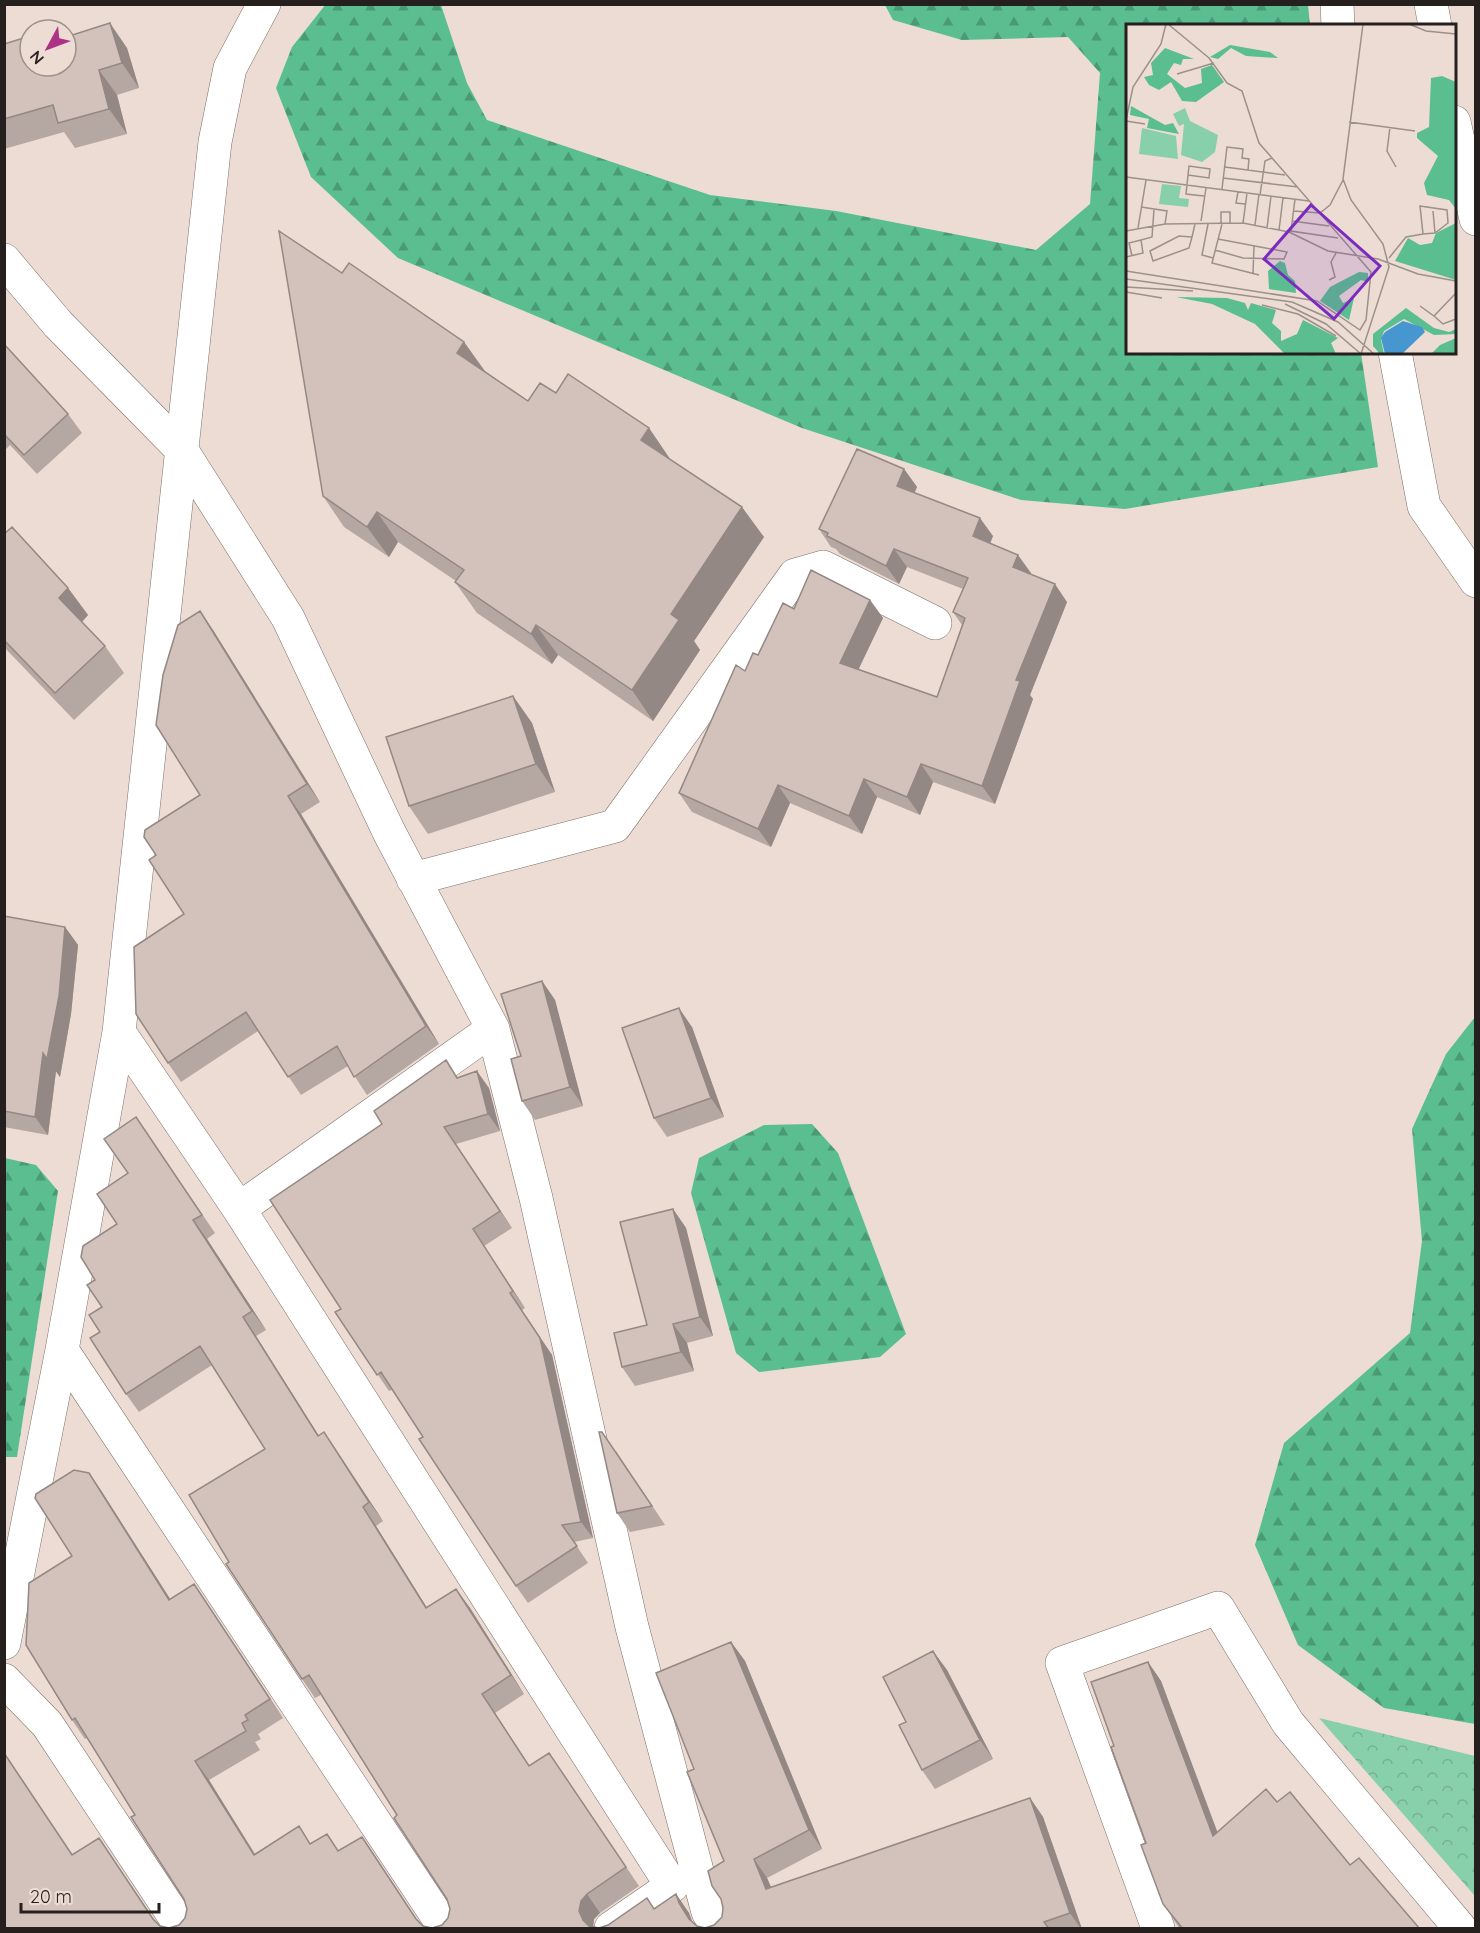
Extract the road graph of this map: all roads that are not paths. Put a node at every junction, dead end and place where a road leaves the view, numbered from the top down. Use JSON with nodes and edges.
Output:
{"nodes":[{"id":1,"x":264,"y":4,"type":"edge"},
{"id":2,"x":1337,"y":4,"type":"edge"},
{"id":3,"x":1431,"y":4,"type":"edge"},
{"id":4,"x":1338,"y":24,"type":"edge"},
{"id":5,"x":1435,"y":24,"type":"edge"},
{"id":6,"x":1456,"y":127,"type":"edge"},
{"id":7,"x":1476,"y":219,"type":"edge"},
{"id":8,"x":4,"y":260,"type":"edge"},
{"id":9,"x":1395,"y":354,"type":"edge"},
{"id":10,"x":181,"y":449,"type":"junction"},
{"id":11,"x":1476,"y":581,"type":"edge"},
{"id":12,"x":935,"y":623,"type":"dead end"},
{"id":13,"x":413,"y":879,"type":"junction"},
{"id":14,"x":493,"y":1029,"type":"junction"},
{"id":15,"x":119,"y":1032,"type":"junction"},
{"id":16,"x":239,"y":1209,"type":"junction"},
{"id":17,"x":62,"y":1350,"type":"junction"},
{"id":18,"x":4,"y":1644,"type":"edge"},
{"id":19,"x":4,"y":1680,"type":"edge"},
{"id":20,"x":686,"y":1883,"type":"junction"},
{"id":21,"x":182,"y":1929,"type":"edge"},
{"id":22,"x":445,"y":1929,"type":"edge"},
{"id":23,"x":611,"y":1929,"type":"edge"},
{"id":24,"x":718,"y":1929,"type":"edge"},
{"id":25,"x":1158,"y":1929,"type":"edge"},
{"id":26,"x":1460,"y":1929,"type":"edge"}],
"edges":[{"from":1,"to":10,"type":"main road"},
{"from":2,"to":4,"type":"main road"},
{"from":3,"to":5,"type":"main road"},
{"from":6,"to":7,"type":"main road"},
{"from":8,"to":10,"type":"main road"},
{"from":9,"to":11,"type":"main road"},
{"from":10,"to":13,"type":"main road"},
{"from":10,"to":15,"type":"main road"},
{"from":12,"to":13,"type":"main road"},
{"from":13,"to":14,"type":"main road"},
{"from":14,"to":16,"type":"main road"},
{"from":14,"to":20,"type":"main road"},
{"from":15,"to":16,"type":"main road"},
{"from":15,"to":17,"type":"main road"},
{"from":16,"to":20,"type":"main road"},
{"from":17,"to":18,"type":"main road"},
{"from":17,"to":22,"type":"main road"},
{"from":19,"to":21,"type":"main road"},
{"from":20,"to":23,"type":"main road"},
{"from":20,"to":24,"type":"main road"},
{"from":25,"to":26,"type":"main road"}]}
